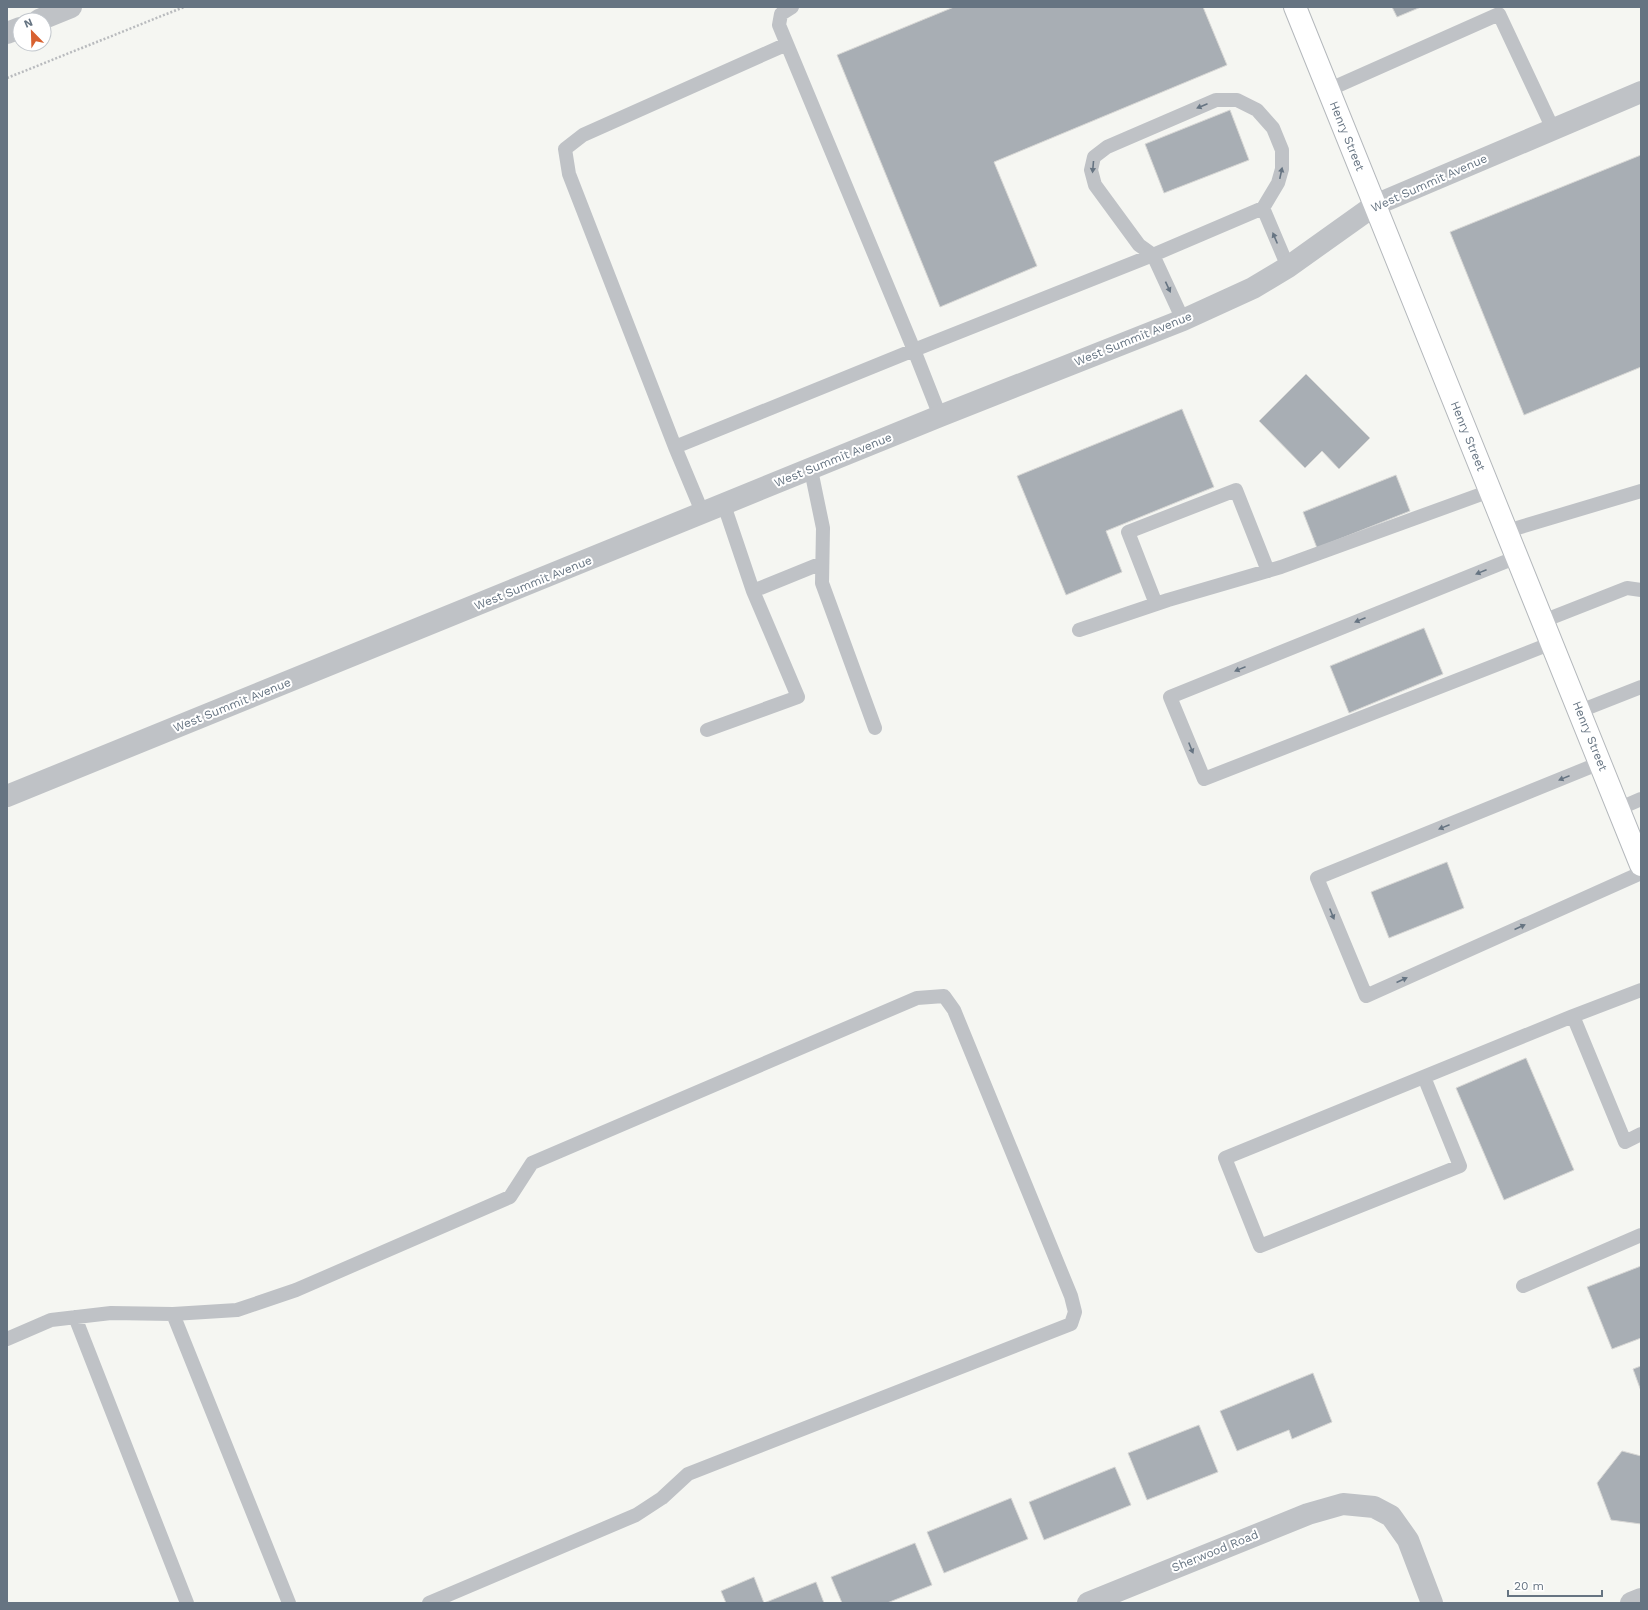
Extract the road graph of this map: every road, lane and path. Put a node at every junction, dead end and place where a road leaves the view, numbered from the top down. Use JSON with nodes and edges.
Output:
{"nodes":[{"id":1,"x":71,"y":7,"type":"edge"},
{"id":2,"x":184,"y":7,"type":"edge"},
{"id":3,"x":792,"y":7,"type":"edge"},
{"id":4,"x":1295,"y":7,"type":"edge"},
{"id":5,"x":52,"y":15,"type":"edge"},
{"id":6,"x":787,"y":44,"type":"junction"},
{"id":7,"x":7,"y":78,"type":"edge"},
{"id":8,"x":1328,"y":90,"type":"junction"},
{"id":9,"x":1641,"y":92,"type":"edge"},
{"id":10,"x":1553,"y":129,"type":"junction"},
{"id":11,"x":1374,"y":204,"type":"junction"},
{"id":12,"x":1263,"y":208,"type":"junction"},
{"id":13,"x":1153,"y":255,"type":"junction"},
{"id":14,"x":1288,"y":267,"type":"junction"},
{"id":15,"x":1183,"y":320,"type":"junction"},
{"id":16,"x":914,"y":350,"type":"junction"},
{"id":17,"x":940,"y":416,"type":"junction"},
{"id":18,"x":676,"y":447,"type":"junction"},
{"id":19,"x":811,"y":470,"type":"junction"},
{"id":20,"x":1490,"y":491,"type":"junction"},
{"id":21,"x":1641,"y":491,"type":"edge"},
{"id":22,"x":724,"y":504,"type":"junction"},
{"id":23,"x":703,"y":514,"type":"junction"},
{"id":24,"x":1507,"y":532,"type":"junction"},
{"id":25,"x":1517,"y":557,"type":"junction"},
{"id":26,"x":822,"y":563,"type":"junction"},
{"id":27,"x":1268,"y":571,"type":"junction"},
{"id":28,"x":1641,"y":590,"type":"edge"},
{"id":29,"x":753,"y":591,"type":"junction"},
{"id":30,"x":1156,"y":604,"type":"junction"},
{"id":31,"x":1543,"y":621,"type":"junction"},
{"id":32,"x":1079,"y":630,"type":"dead end"},
{"id":33,"x":1552,"y":643,"type":"junction"},
{"id":34,"x":1641,"y":687,"type":"edge"},
{"id":35,"x":1580,"y":711,"type":"junction"},
{"id":36,"x":875,"y":728,"type":"dead end"},
{"id":37,"x":707,"y":730,"type":"dead end"},
{"id":38,"x":1600,"y":763,"type":"junction"},
{"id":39,"x":7,"y":796,"type":"edge"},
{"id":40,"x":1641,"y":799,"type":"edge"},
{"id":41,"x":1618,"y":809,"type":"junction"},
{"id":42,"x":1641,"y":865,"type":"edge"},
{"id":43,"x":1641,"y":873,"type":"edge"},
{"id":44,"x":1641,"y":990,"type":"edge"},
{"id":45,"x":1573,"y":1016,"type":"junction"},
{"id":46,"x":1424,"y":1077,"type":"junction"},
{"id":47,"x":1641,"y":1134,"type":"edge"},
{"id":48,"x":1641,"y":1235,"type":"edge"},
{"id":49,"x":1523,"y":1286,"type":"dead end"},
{"id":50,"x":173,"y":1314,"type":"junction"},
{"id":51,"x":75,"y":1317,"type":"junction"},
{"id":52,"x":7,"y":1339,"type":"edge"},
{"id":53,"x":1641,"y":1599,"type":"edge"},
{"id":54,"x":187,"y":1603,"type":"edge"},
{"id":55,"x":289,"y":1603,"type":"edge"},
{"id":56,"x":429,"y":1603,"type":"edge"},
{"id":57,"x":1088,"y":1603,"type":"edge"},
{"id":58,"x":1432,"y":1603,"type":"edge"},
{"id":59,"x":1631,"y":1603,"type":"edge"}],
"edges":[{"from":1,"to":5,"type":"street"},
{"from":2,"to":7,"type":"path"},
{"from":3,"to":6,"type":"lane"},
{"from":4,"to":8,"type":"main road","name":"Henry Street"},
{"from":6,"to":16,"type":"lane"},
{"from":6,"to":18,"type":"lane"},
{"from":8,"to":10,"type":"lane"},
{"from":8,"to":11,"type":"main road","name":"Henry Street"},
{"from":9,"to":10,"type":"street","name":"West Summit Avenue"},
{"from":10,"to":11,"type":"street","name":"West Summit Avenue"},
{"from":11,"to":14,"type":"street","name":"West Summit Avenue"},
{"from":11,"to":20,"type":"main road","name":"Henry Street"},
{"from":12,"to":13,"type":"lane"},
{"from":12,"to":13,"type":"lane","one_way":true},
{"from":14,"to":12,"type":"lane","one_way":true},
{"from":13,"to":15,"type":"lane","one_way":true},
{"from":13,"to":16,"type":"lane"},
{"from":14,"to":15,"type":"street","name":"West Summit Avenue"},
{"from":15,"to":17,"type":"street","name":"West Summit Avenue"},
{"from":16,"to":17,"type":"lane"},
{"from":16,"to":18,"type":"lane"},
{"from":17,"to":19,"type":"street","name":"West Summit Avenue"},
{"from":18,"to":23,"type":"lane"},
{"from":19,"to":22,"type":"street","name":"West Summit Avenue"},
{"from":19,"to":26,"type":"lane"},
{"from":20,"to":24,"type":"main road","name":"Henry Street"},
{"from":20,"to":27,"type":"lane"},
{"from":21,"to":24,"type":"lane"},
{"from":22,"to":23,"type":"street","name":"West Summit Avenue"},
{"from":22,"to":29,"type":"lane"},
{"from":23,"to":39,"type":"street","name":"West Summit Avenue"},
{"from":24,"to":25,"type":"main road","name":"Henry Street"},
{"from":25,"to":31,"type":"main road","name":"Henry Street"},
{"from":25,"to":33,"type":"lane","one_way":true},
{"from":26,"to":29,"type":"lane"},
{"from":26,"to":36,"type":"lane"},
{"from":27,"to":30,"type":"lane"},
{"from":27,"to":30,"type":"lane"},
{"from":28,"to":31,"type":"lane"},
{"from":29,"to":37,"type":"lane"},
{"from":30,"to":32,"type":"lane"},
{"from":31,"to":33,"type":"main road","name":"Henry Street"},
{"from":33,"to":35,"type":"main road","name":"Henry Street"},
{"from":34,"to":35,"type":"lane"},
{"from":35,"to":38,"type":"main road","name":"Henry Street"},
{"from":38,"to":41,"type":"main road","name":"Henry Street"},
{"from":38,"to":43,"type":"lane","one_way":true},
{"from":40,"to":41,"type":"lane"},
{"from":41,"to":42,"type":"main road","name":"Henry Street"},
{"from":44,"to":45,"type":"lane"},
{"from":45,"to":46,"type":"lane"},
{"from":45,"to":47,"type":"lane"},
{"from":46,"to":46,"type":"lane"},
{"from":48,"to":49,"type":"lane"},
{"from":50,"to":51,"type":"lane"},
{"from":50,"to":55,"type":"lane"},
{"from":50,"to":56,"type":"lane"},
{"from":51,"to":52,"type":"lane"},
{"from":51,"to":54,"type":"lane"},
{"from":53,"to":59,"type":"street"},
{"from":57,"to":58,"type":"street","name":"Sherwood Road"}]}
